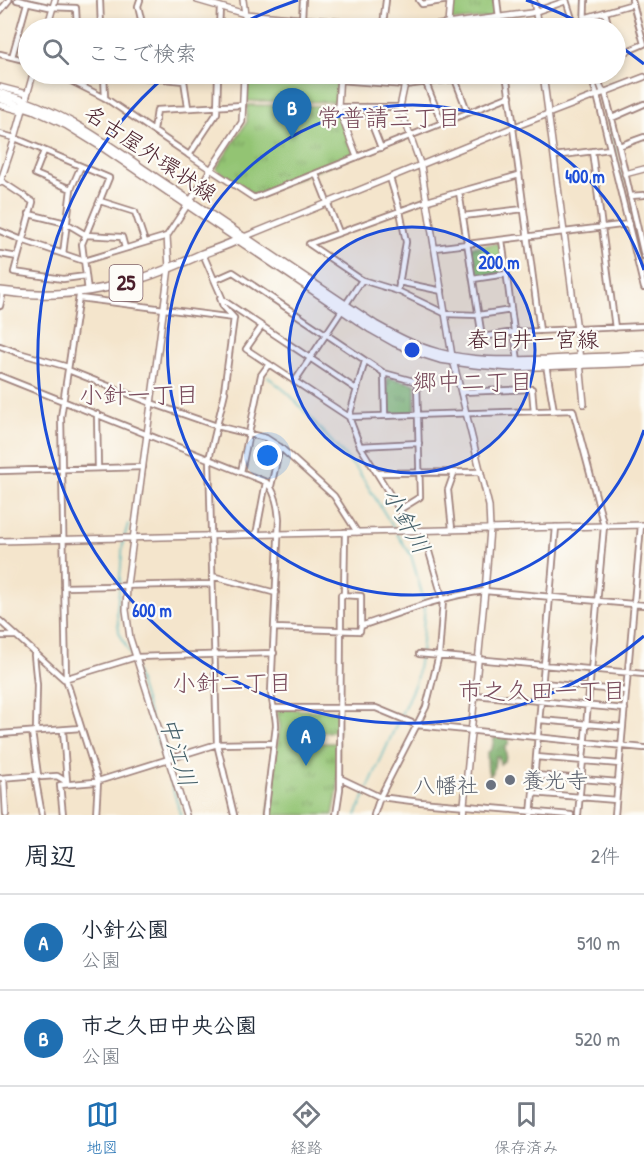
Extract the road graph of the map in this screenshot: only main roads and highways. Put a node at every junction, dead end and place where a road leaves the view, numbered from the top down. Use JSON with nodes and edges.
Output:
{"nodes":[{"id":1,"x":0,"y":93,"type":"edge"},
{"id":2,"x":0,"y":99,"type":"edge"},
{"id":3,"x":25,"y":103,"type":"junction"},
{"id":4,"x":242,"y":238,"type":"junction"},
{"id":5,"x":2,"y":291,"type":"edge"},
{"id":6,"x":644,"y":355,"type":"edge"},
{"id":7,"x":453,"y":359,"type":"junction"},
{"id":8,"x":580,"y":361,"type":"junction"},
{"id":9,"x":644,"y":362,"type":"edge"}],
"edges":[{"from":1,"to":3,"type":"main road","name":"名古屋外環状線"},
{"from":2,"to":3,"type":"main road","name":"名古屋外環状線"},
{"from":3,"to":4,"type":"main road","name":"名古屋外環状線"},
{"from":4,"to":5,"type":"main road","number":"25"},
{"from":4,"to":7,"type":"main road","name":"春日井一宮線"},
{"from":6,"to":8,"type":"main road","name":"春日井一宮線"},
{"from":7,"to":8,"type":"main road","name":"春日井一宮線"},
{"from":7,"to":8,"type":"main road","name":"春日井一宮線"},
{"from":8,"to":9,"type":"main road","name":"春日井一宮線"}]}
